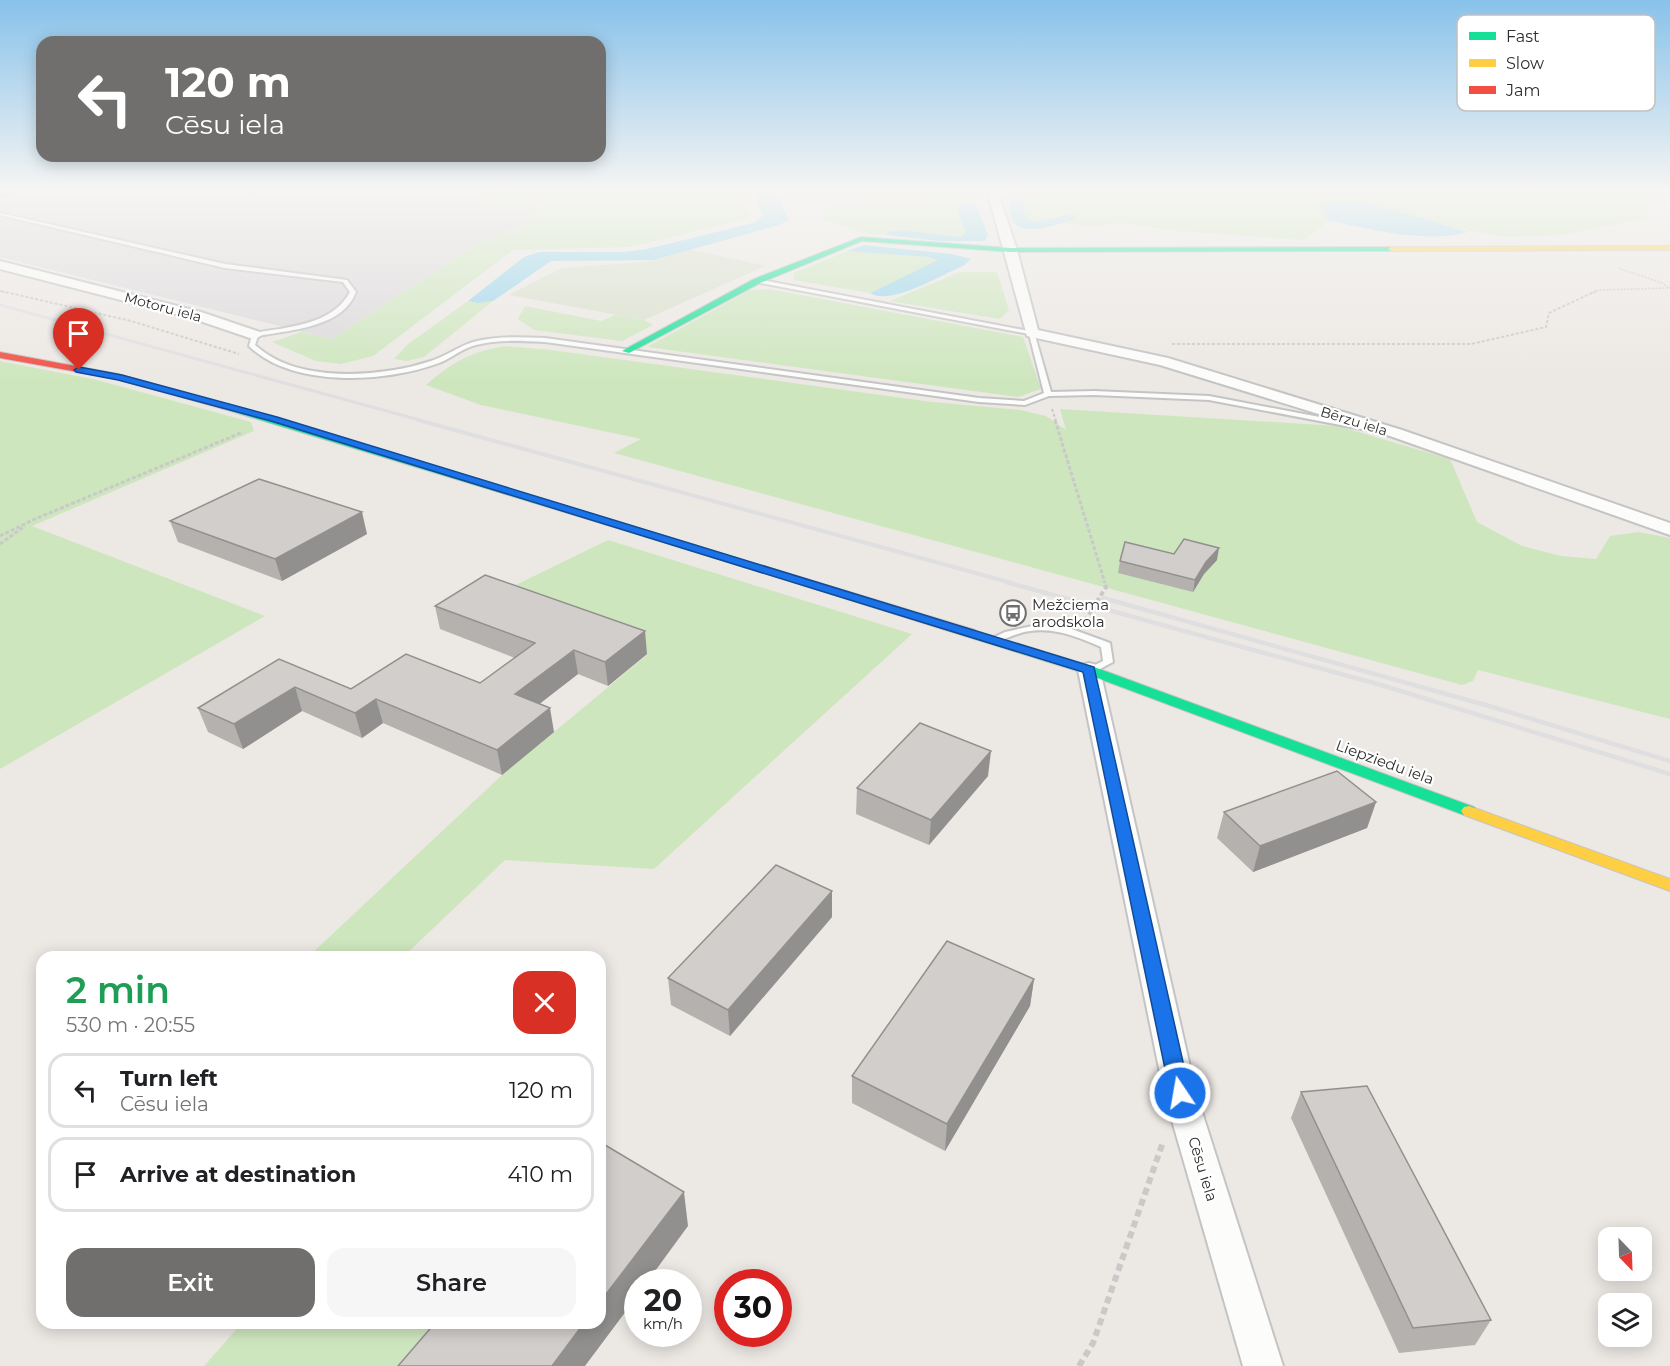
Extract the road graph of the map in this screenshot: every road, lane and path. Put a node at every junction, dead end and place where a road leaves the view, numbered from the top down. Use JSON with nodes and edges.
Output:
{"nodes":[{"id":1,"x":172,"y":254,"type":"edge"},
{"id":2,"x":825,"y":254,"type":"edge"},
{"id":3,"x":1012,"y":254,"type":"edge"},
{"id":4,"x":1594,"y":254,"type":"edge"},
{"id":5,"x":0,"y":265,"type":"edge"},
{"id":6,"x":758,"y":281,"type":"junction"},
{"id":7,"x":1670,"y":288,"type":"edge"},
{"id":8,"x":0,"y":291,"type":"edge"},
{"id":9,"x":1032,"y":333,"type":"junction"},
{"id":10,"x":255,"y":335,"type":"junction"},
{"id":11,"x":1167,"y":344,"type":"dead end"},
{"id":12,"x":626,"y":351,"type":"junction"},
{"id":13,"x":0,"y":355,"type":"edge"},
{"id":14,"x":245,"y":356,"type":"dead end"},
{"id":15,"x":1048,"y":394,"type":"junction"},
{"id":16,"x":274,"y":419,"type":"junction"},
{"id":17,"x":1396,"y":434,"type":"junction"},
{"id":18,"x":35,"y":519,"type":"junction"},
{"id":19,"x":1670,"y":529,"type":"edge"},
{"id":20,"x":0,"y":536,"type":"edge"},
{"id":21,"x":0,"y":544,"type":"edge"},
{"id":22,"x":1078,"y":632,"type":"junction"},
{"id":23,"x":992,"y":640,"type":"junction"},
{"id":24,"x":1089,"y":670,"type":"junction"},
{"id":25,"x":1670,"y":885,"type":"edge"},
{"id":26,"x":1165,"y":1136,"type":"dead end"},
{"id":27,"x":1079,"y":1366,"type":"edge"},
{"id":28,"x":1263,"y":1366,"type":"edge"}],
"edges":[{"from":1,"to":10,"type":"lane"},
{"from":2,"to":6,"type":"street"},
{"from":3,"to":9,"type":"street"},
{"from":4,"to":7,"type":"path"},
{"from":5,"to":10,"type":"street","name":"Motoru iela"},
{"from":6,"to":9,"type":"lane"},
{"from":6,"to":12,"type":"street"},
{"from":7,"to":11,"type":"path"},
{"from":8,"to":14,"type":"path"},
{"from":9,"to":15,"type":"lane"},
{"from":9,"to":17,"type":"street","name":"Bērzu iela"},
{"from":10,"to":12,"type":"lane"},
{"from":12,"to":15,"type":"lane"},
{"from":13,"to":16,"type":"street"},
{"from":15,"to":17,"type":"lane"},
{"from":15,"to":22,"type":"path"},
{"from":16,"to":18,"type":"path"},
{"from":16,"to":23,"type":"street"},
{"from":17,"to":19,"type":"street","name":"Bērzu iela"},
{"from":18,"to":20,"type":"path"},
{"from":18,"to":21,"type":"path"},
{"from":22,"to":23,"type":"lane"},
{"from":22,"to":24,"type":"lane"},
{"from":23,"to":24,"type":"street"},
{"from":24,"to":25,"type":"street","name":"Liepziedu iela"},
{"from":24,"to":28,"type":"street","name":"Cēsu iela"},
{"from":26,"to":27,"type":"path"}]}
